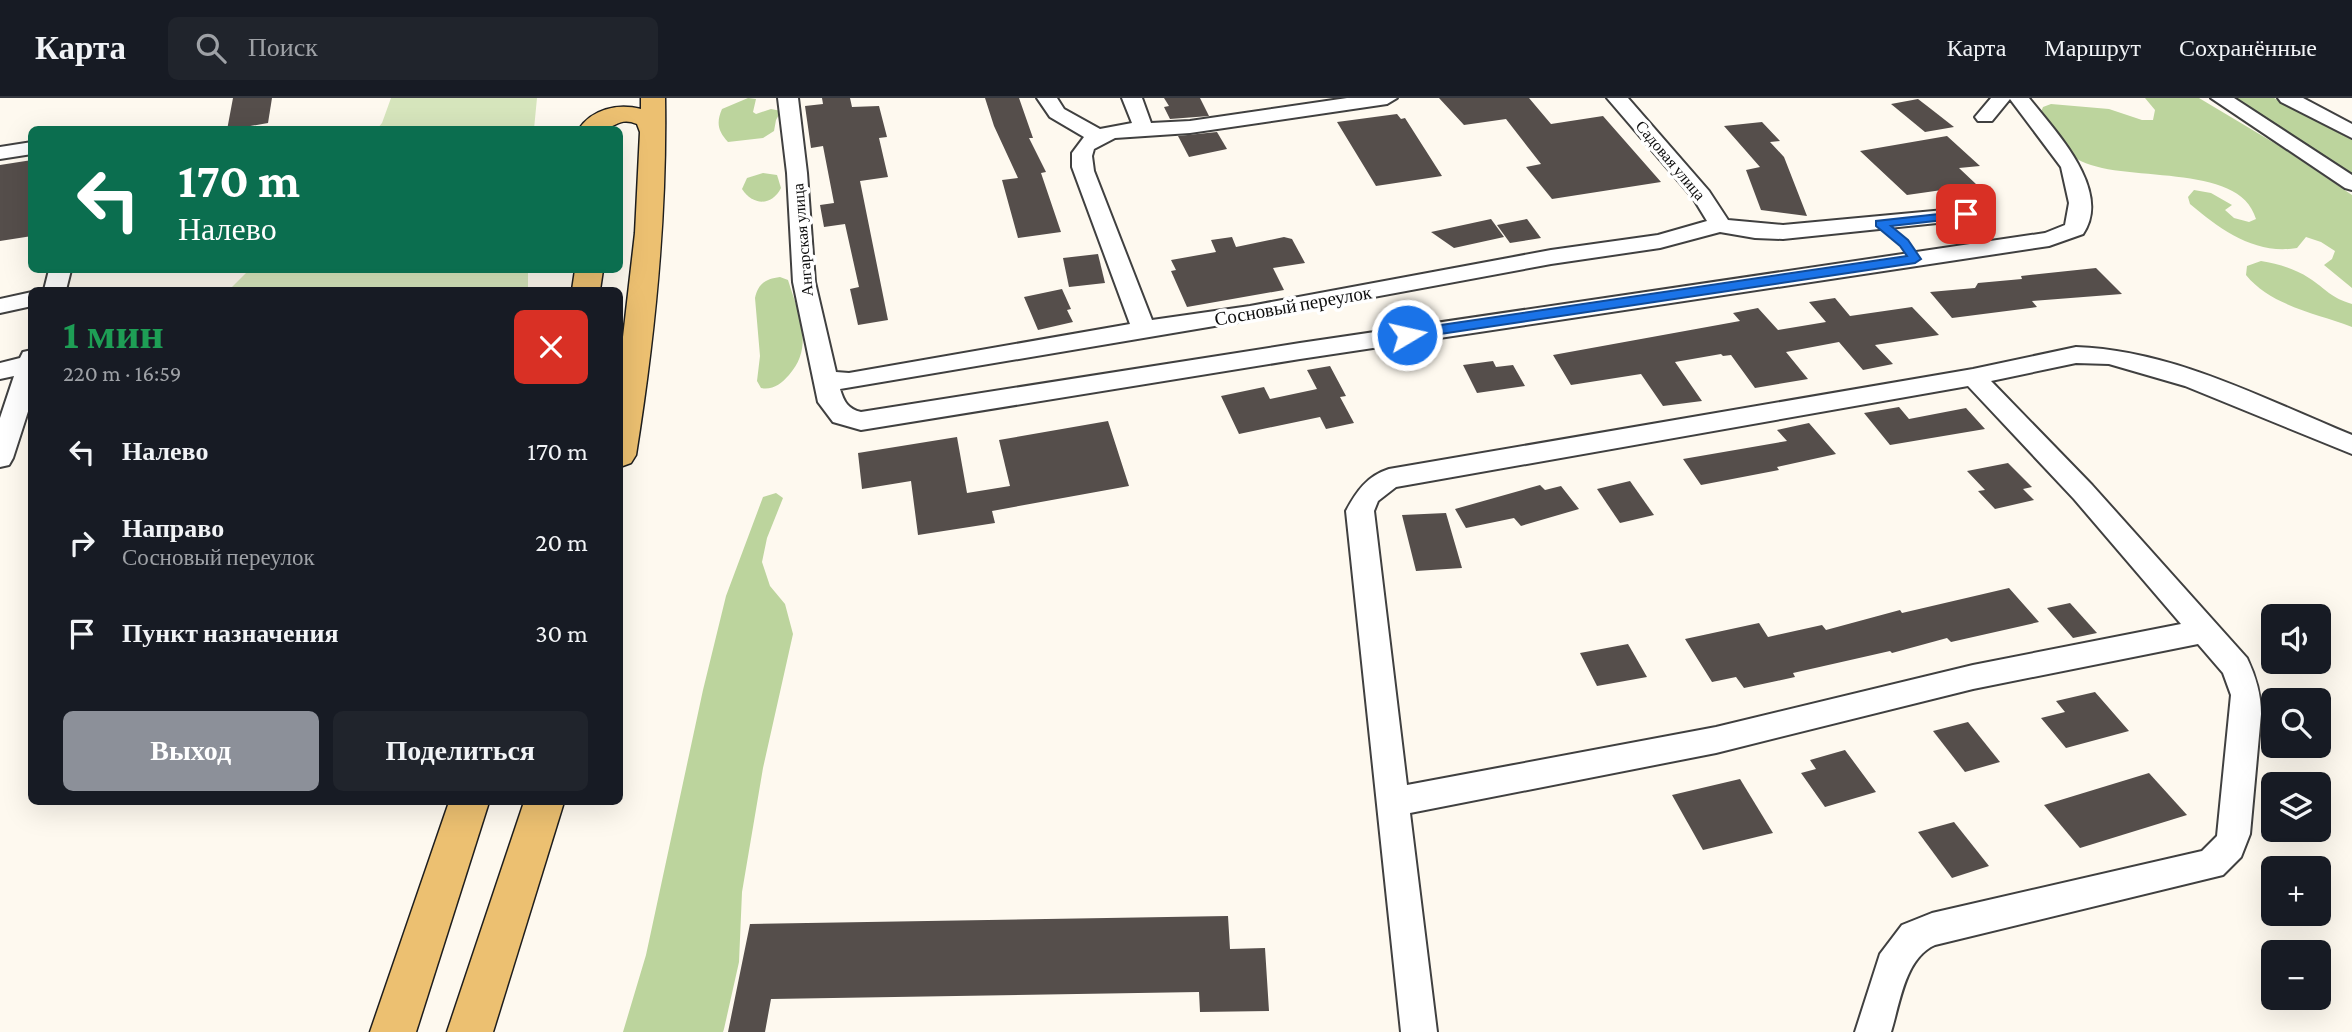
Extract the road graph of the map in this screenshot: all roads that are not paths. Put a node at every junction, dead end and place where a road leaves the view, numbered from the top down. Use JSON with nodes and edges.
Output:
{"nodes":[{"id":1,"x":625,"y":98,"type":"edge"},
{"id":2,"x":653,"y":98,"type":"edge"},
{"id":3,"x":788,"y":98,"type":"edge"},
{"id":4,"x":1047,"y":98,"type":"edge"},
{"id":5,"x":1132,"y":98,"type":"edge"},
{"id":6,"x":1387,"y":98,"type":"edge"},
{"id":7,"x":1617,"y":98,"type":"edge"},
{"id":8,"x":2001,"y":98,"type":"edge"},
{"id":9,"x":2019,"y":98,"type":"edge"},
{"id":10,"x":2221,"y":98,"type":"edge"},
{"id":11,"x":2288,"y":98,"type":"edge"},
{"id":12,"x":589,"y":116,"type":"edge"},
{"id":13,"x":1985,"y":117,"type":"dead end"},
{"id":14,"x":1144,"y":129,"type":"junction"},
{"id":15,"x":2352,"y":132,"type":"edge"},
{"id":16,"x":654,"y":134,"type":"junction"},
{"id":17,"x":1099,"y":137,"type":"junction"},
{"id":18,"x":28,"y":149,"type":"edge"},
{"id":19,"x":0,"y":153,"type":"edge"},
{"id":20,"x":2352,"y":184,"type":"edge"},
{"id":21,"x":1966,"y":214,"type":"dead end"},
{"id":22,"x":1880,"y":223,"type":"junction"},
{"id":23,"x":1720,"y":225,"type":"junction"},
{"id":24,"x":1915,"y":259,"type":"junction"},
{"id":25,"x":28,"y":300,"type":"edge"},
{"id":26,"x":0,"y":306,"type":"edge"},
{"id":27,"x":1143,"y":328,"type":"junction"},
{"id":28,"x":28,"y":362,"type":"edge"},
{"id":29,"x":28,"y":367,"type":"edge"},
{"id":30,"x":0,"y":370,"type":"edge"},
{"id":31,"x":1973,"y":377,"type":"junction"},
{"id":32,"x":827,"y":380,"type":"junction"},
{"id":33,"x":623,"y":438,"type":"edge"},
{"id":34,"x":2352,"y":444,"type":"edge"},
{"id":35,"x":0,"y":458,"type":"edge"},
{"id":36,"x":2205,"y":631,"type":"junction"},
{"id":37,"x":1392,"y":802,"type":"junction"},
{"id":38,"x":468,"y":805,"type":"edge"},
{"id":39,"x":543,"y":805,"type":"edge"},
{"id":40,"x":392,"y":1026,"type":"edge"},
{"id":41,"x":470,"y":1032,"type":"edge"},
{"id":42,"x":1419,"y":1032,"type":"edge"},
{"id":43,"x":1873,"y":1032,"type":"edge"}],
"edges":[{"from":1,"to":12,"type":"main road"},
{"from":2,"to":16,"type":"main road"},
{"from":3,"to":32,"type":"street","name":"Ангарская улица"},
{"from":4,"to":17,"type":"street"},
{"from":5,"to":14,"type":"street"},
{"from":6,"to":14,"type":"street"},
{"from":7,"to":23,"type":"street","name":"Садовая улица"},
{"from":8,"to":13,"type":"street"},
{"from":9,"to":24,"type":"street","name":"Ангарская улица"},
{"from":10,"to":20,"type":"street"},
{"from":11,"to":15,"type":"street"},
{"from":12,"to":16,"type":"main road"},
{"from":14,"to":17,"type":"street"},
{"from":16,"to":33,"type":"main road"},
{"from":17,"to":27,"type":"street"},
{"from":18,"to":19,"type":"street"},
{"from":21,"to":22,"type":"street","name":"Сосновый переулок"},
{"from":22,"to":23,"type":"street","name":"Сосновый переулок"},
{"from":22,"to":24,"type":"street"},
{"from":23,"to":27,"type":"street","name":"Сосновый переулок"},
{"from":24,"to":32,"type":"street","name":"Ангарская улица"},
{"from":25,"to":26,"type":"street"},
{"from":27,"to":32,"type":"street","name":"Сосновый переулок"},
{"from":28,"to":30,"type":"street"},
{"from":29,"to":35,"type":"street"},
{"from":31,"to":34,"type":"street"},
{"from":31,"to":36,"type":"street"},
{"from":31,"to":37,"type":"street"},
{"from":36,"to":37,"type":"street"},
{"from":36,"to":43,"type":"street"},
{"from":37,"to":42,"type":"street"},
{"from":38,"to":40,"type":"main road"},
{"from":39,"to":41,"type":"main road"}]}
